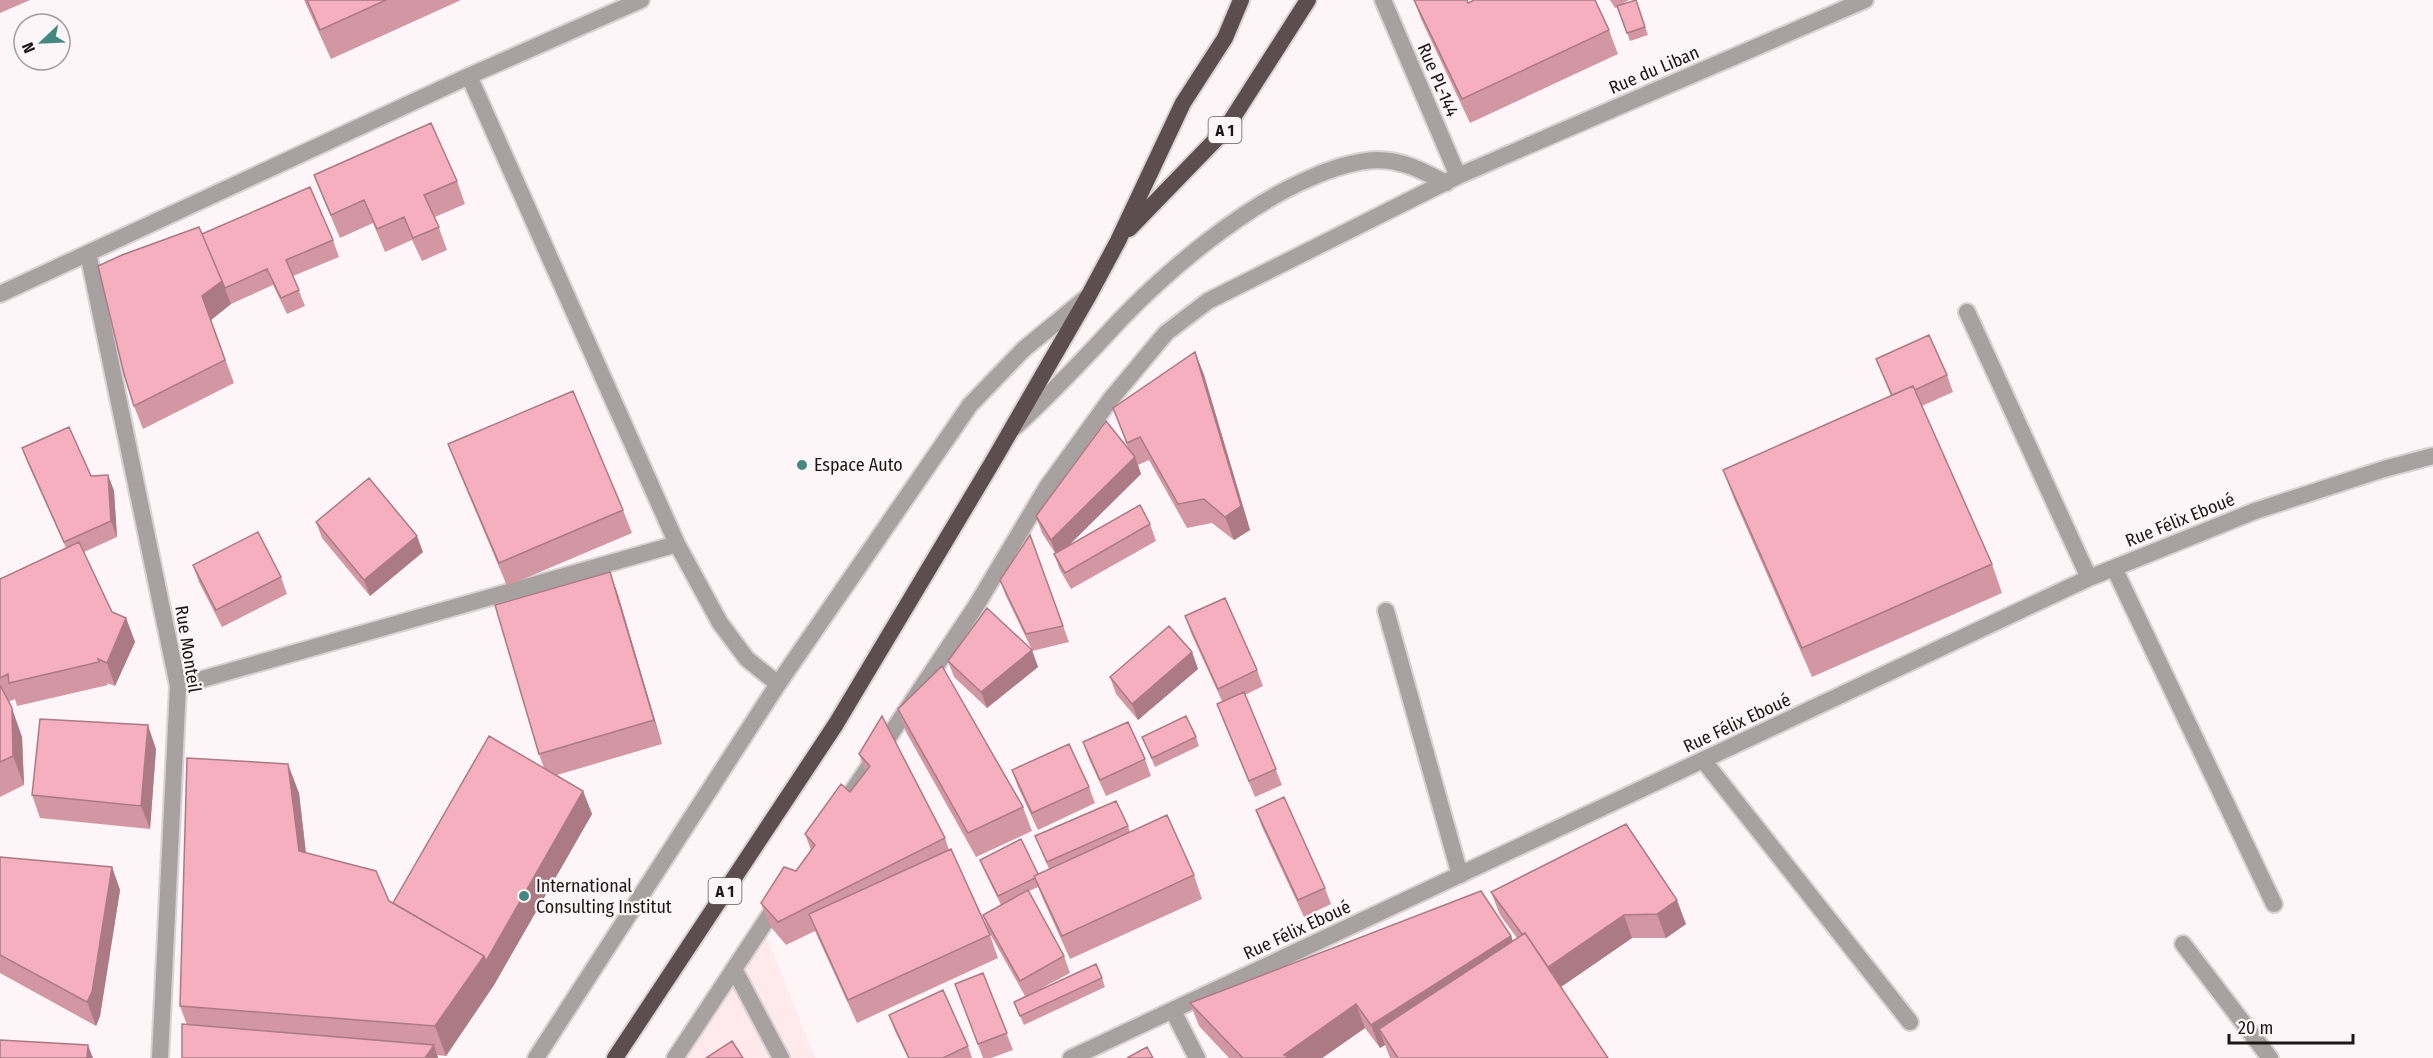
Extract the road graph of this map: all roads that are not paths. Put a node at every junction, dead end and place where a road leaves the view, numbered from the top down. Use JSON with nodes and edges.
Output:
{"nodes":[{"id":1,"x":641,"y":0,"type":"edge"},
{"id":2,"x":1241,"y":0,"type":"edge"},
{"id":3,"x":1308,"y":0,"type":"edge"},
{"id":4,"x":1383,"y":0,"type":"edge"},
{"id":5,"x":1865,"y":0,"type":"edge"},
{"id":6,"x":469,"y":76,"type":"junction"},
{"id":7,"x":1452,"y":179,"type":"junction"},
{"id":8,"x":1118,"y":241,"type":"junction"},
{"id":9,"x":88,"y":253,"type":"junction"},
{"id":10,"x":0,"y":294,"type":"edge"},
{"id":11,"x":1089,"y":295,"type":"junction"},
{"id":12,"x":1967,"y":312,"type":"dead end"},
{"id":13,"x":1012,"y":429,"type":"junction"},
{"id":14,"x":2433,"y":456,"type":"edge"},
{"id":15,"x":677,"y":544,"type":"junction"},
{"id":16,"x":2114,"y":568,"type":"junction"},
{"id":17,"x":2089,"y":578,"type":"junction"},
{"id":18,"x":1386,"y":611,"type":"dead end"},
{"id":19,"x":778,"y":684,"type":"junction"},
{"id":20,"x":178,"y":686,"type":"junction"},
{"id":21,"x":1703,"y":760,"type":"junction"},
{"id":22,"x":838,"y":812,"type":"edge"},
{"id":23,"x":1460,"y":875,"type":"junction"},
{"id":24,"x":786,"y":890,"type":"edge"},
{"id":25,"x":2274,"y":904,"type":"dead end"},
{"id":26,"x":2183,"y":944,"type":"dead end"},
{"id":27,"x":734,"y":969,"type":"junction"},
{"id":28,"x":1173,"y":1011,"type":"junction"},
{"id":29,"x":1910,"y":1022,"type":"dead end"},
{"id":30,"x":160,"y":1058,"type":"edge"},
{"id":31,"x":536,"y":1058,"type":"edge"},
{"id":32,"x":615,"y":1058,"type":"edge"},
{"id":33,"x":675,"y":1058,"type":"edge"},
{"id":34,"x":781,"y":1058,"type":"edge"},
{"id":35,"x":1071,"y":1058,"type":"edge"},
{"id":36,"x":1197,"y":1058,"type":"edge"},
{"id":37,"x":2270,"y":1058,"type":"edge"}],
"edges":[{"from":1,"to":6,"type":"street"},
{"from":2,"to":8,"type":"highway","number":"A 1"},
{"from":3,"to":8,"type":"highway","number":"A 1"},
{"from":4,"to":7,"type":"street","name":"Rue PL-144"},
{"from":5,"to":7,"type":"street","name":"Rue du Liban"},
{"from":6,"to":9,"type":"street"},
{"from":6,"to":15,"type":"street"},
{"from":7,"to":13,"type":"street"},
{"from":7,"to":22,"type":"street","name":"Rue du Liban"},
{"from":8,"to":11,"type":"highway","number":"A 1"},
{"from":9,"to":10,"type":"street"},
{"from":9,"to":20,"type":"street","name":"Rue Monteil"},
{"from":11,"to":13,"type":"highway","number":"A 1"},
{"from":11,"to":19,"type":"street"},
{"from":12,"to":17,"type":"street"},
{"from":13,"to":32,"type":"highway","number":"A 1"},
{"from":14,"to":16,"type":"street","name":"Rue Félix Eboué"},
{"from":15,"to":19,"type":"street"},
{"from":15,"to":20,"type":"street"},
{"from":16,"to":17,"type":"street","name":"Rue Félix Eboué"},
{"from":16,"to":25,"type":"street"},
{"from":17,"to":21,"type":"street","name":"Rue Félix Eboué"},
{"from":18,"to":23,"type":"street"},
{"from":19,"to":31,"type":"street"},
{"from":20,"to":30,"type":"street","name":"Rue Monteil"},
{"from":21,"to":23,"type":"street","name":"Rue Félix Eboué"},
{"from":21,"to":29,"type":"street"},
{"from":23,"to":28,"type":"street","name":"Rue Félix Eboué"},
{"from":24,"to":27,"type":"street"},
{"from":26,"to":37,"type":"street"},
{"from":27,"to":33,"type":"street"},
{"from":27,"to":34,"type":"street"},
{"from":28,"to":35,"type":"street","name":"Rue Félix Eboué"},
{"from":28,"to":36,"type":"street"}]}
